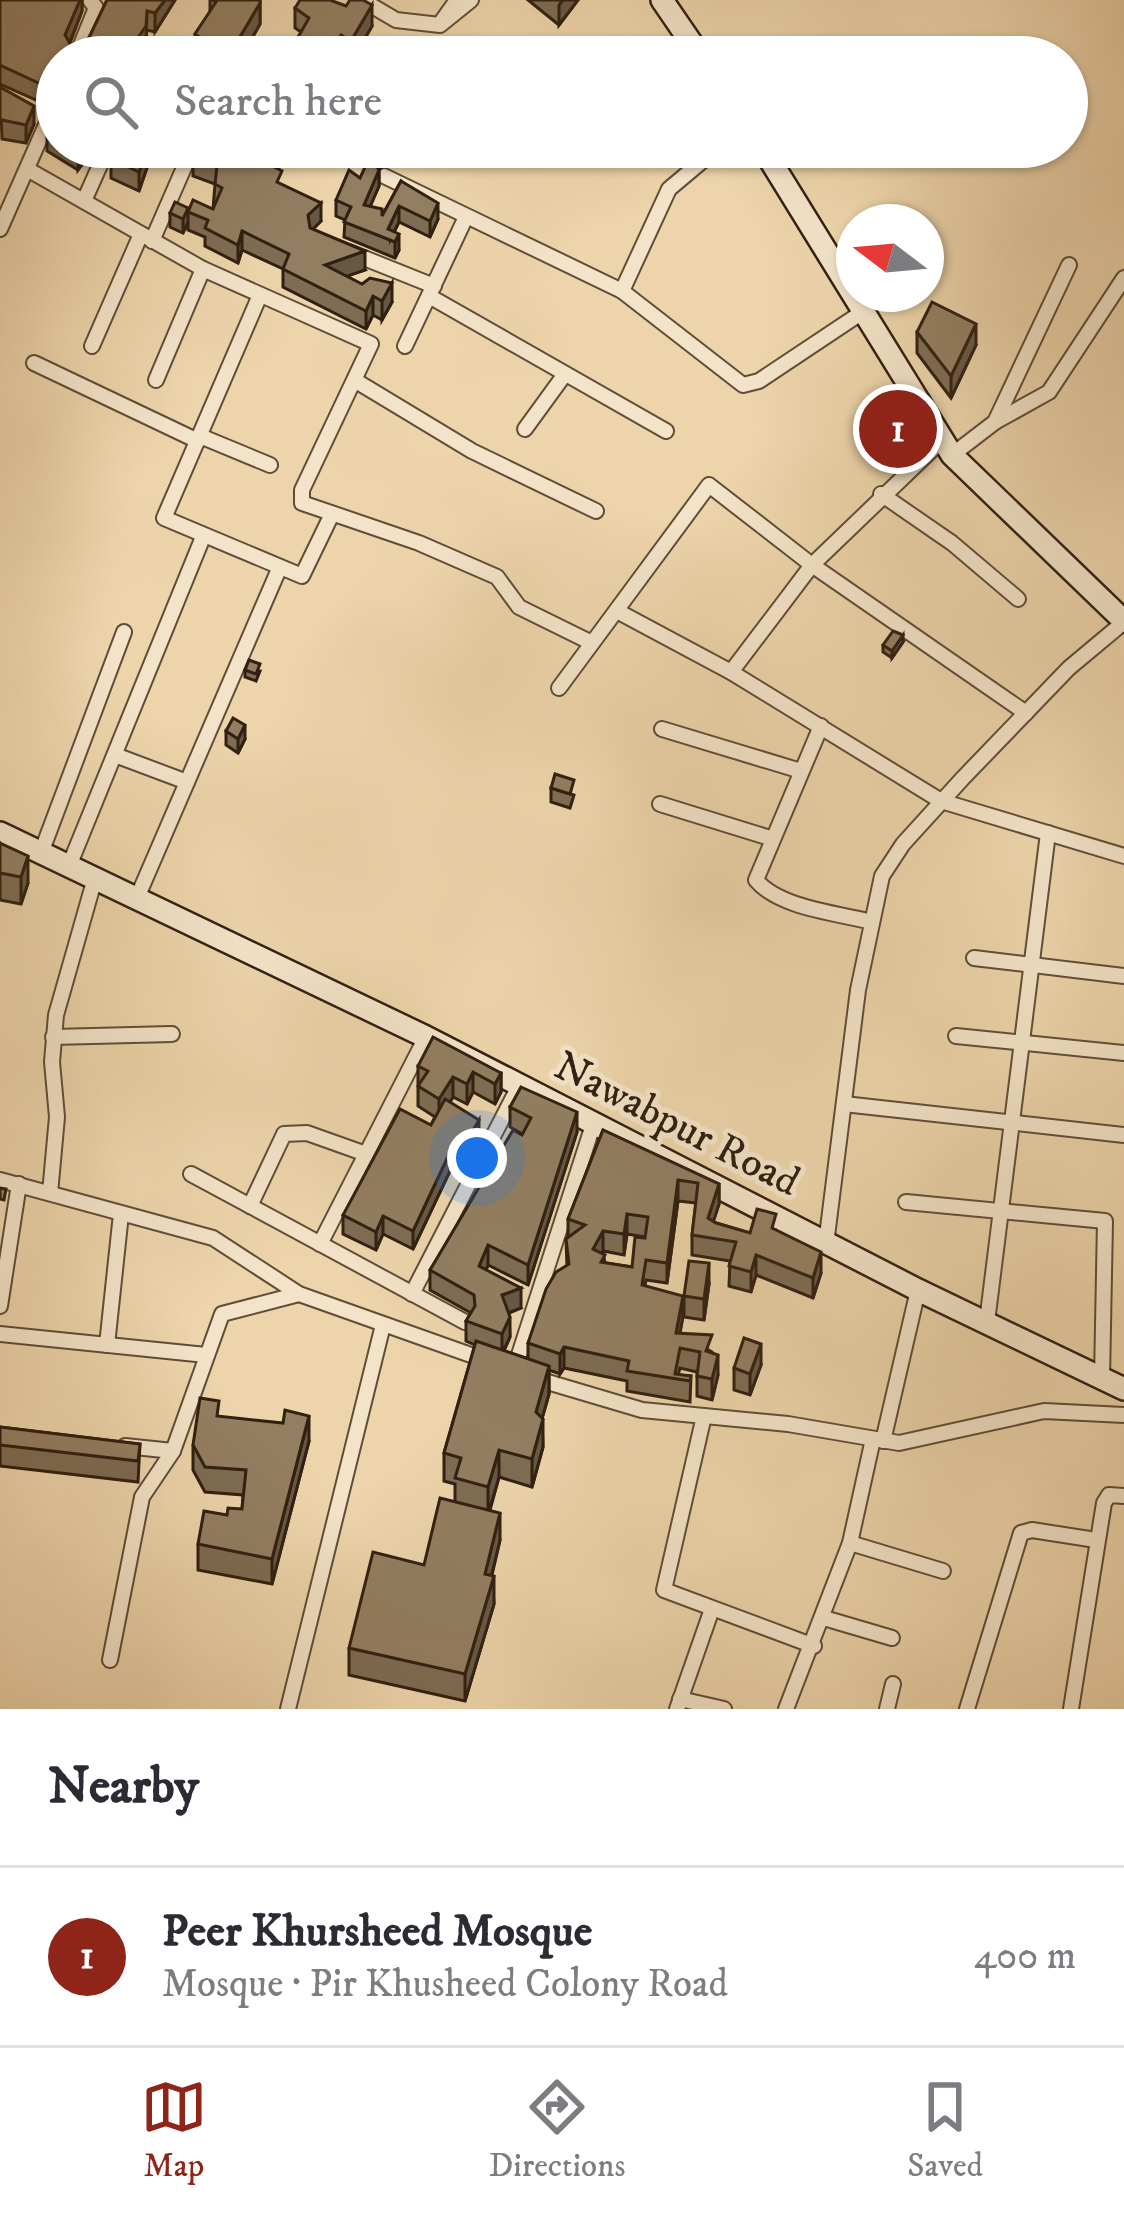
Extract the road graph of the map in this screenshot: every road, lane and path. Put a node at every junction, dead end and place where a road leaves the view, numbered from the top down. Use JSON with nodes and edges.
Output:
{"nodes":[{"id":1,"x":90,"y":0,"type":"edge"},
{"id":2,"x":362,"y":0,"type":"edge"},
{"id":3,"x":457,"y":0,"type":"edge"},
{"id":4,"x":471,"y":0,"type":"edge"},
{"id":5,"x":662,"y":0,"type":"edge"},
{"id":6,"x":440,"y":25,"type":"junction"},
{"id":7,"x":85,"y":36,"type":"edge"},
{"id":8,"x":687,"y":36,"type":"edge"},
{"id":9,"x":33,"y":111,"type":"edge"},
{"id":10,"x":36,"y":112,"type":"edge"},
{"id":11,"x":36,"y":149,"type":"edge"},
{"id":12,"x":99,"y":168,"type":"edge"},
{"id":13,"x":182,"y":168,"type":"edge"},
{"id":14,"x":693,"y":168,"type":"edge"},
{"id":15,"x":775,"y":168,"type":"edge"},
{"id":16,"x":27,"y":169,"type":"junction"},
{"id":17,"x":384,"y":176,"type":"edge"},
{"id":18,"x":84,"y":201,"type":"junction"},
{"id":19,"x":465,"y":219,"type":"junction"},
{"id":20,"x":0,"y":229,"type":"edge"},
{"id":21,"x":147,"y":237,"type":"junction"},
{"id":22,"x":340,"y":248,"type":"edge"},
{"id":23,"x":836,"y":266,"type":"edge"},
{"id":24,"x":1069,"y":266,"type":"dead end"},
{"id":25,"x":203,"y":269,"type":"junction"},
{"id":26,"x":1124,"y":278,"type":"edge"},
{"id":27,"x":431,"y":291,"type":"junction"},
{"id":28,"x":622,"y":291,"type":"junction"},
{"id":29,"x":260,"y":295,"type":"junction"},
{"id":30,"x":862,"y":312,"type":"edge"},
{"id":31,"x":865,"y":312,"type":"edge"},
{"id":32,"x":92,"y":346,"type":"dead end"},
{"id":33,"x":405,"y":346,"type":"dead end"},
{"id":34,"x":34,"y":363,"type":"dead end"},
{"id":35,"x":565,"y":374,"type":"junction"},
{"id":36,"x":156,"y":380,"type":"dead end"},
{"id":37,"x":356,"y":381,"type":"junction"},
{"id":38,"x":994,"y":422,"type":"junction"},
{"id":39,"x":524,"y":429,"type":"dead end"},
{"id":40,"x":666,"y":431,"type":"dead end"},
{"id":41,"x":199,"y":438,"type":"junction"},
{"id":42,"x":947,"y":448,"type":"junction"},
{"id":43,"x":270,"y":465,"type":"dead end"},
{"id":44,"x":881,"y":494,"type":"junction"},
{"id":45,"x":596,"y":511,"type":"dead end"},
{"id":46,"x":332,"y":514,"type":"junction"},
{"id":47,"x":202,"y":538,"type":"junction"},
{"id":48,"x":812,"y":565,"type":"junction"},
{"id":49,"x":279,"y":569,"type":"junction"},
{"id":50,"x":1018,"y":599,"type":"dead end"},
{"id":51,"x":616,"y":610,"type":"junction"},
{"id":52,"x":1124,"y":621,"type":"edge"},
{"id":53,"x":124,"y":632,"type":"dead end"},
{"id":54,"x":592,"y":644,"type":"junction"},
{"id":55,"x":731,"y":672,"type":"junction"},
{"id":56,"x":559,"y":688,"type":"dead end"},
{"id":57,"x":1026,"y":713,"type":"junction"},
{"id":58,"x":821,"y":725,"type":"junction"},
{"id":59,"x":662,"y":729,"type":"dead end"},
{"id":60,"x":115,"y":755,"type":"junction"},
{"id":61,"x":801,"y":771,"type":"junction"},
{"id":62,"x":188,"y":782,"type":"junction"},
{"id":63,"x":941,"y":802,"type":"junction"},
{"id":64,"x":660,"y":804,"type":"dead end"},
{"id":65,"x":0,"y":833,"type":"edge"},
{"id":66,"x":1048,"y":833,"type":"junction"},
{"id":67,"x":770,"y":838,"type":"junction"},
{"id":68,"x":41,"y":853,"type":"junction"},
{"id":69,"x":1124,"y":856,"type":"edge"},
{"id":70,"x":69,"y":866,"type":"junction"},
{"id":71,"x":95,"y":878,"type":"junction"},
{"id":72,"x":137,"y":898,"type":"junction"},
{"id":73,"x":872,"y":922,"type":"junction"},
{"id":74,"x":974,"y":958,"type":"dead end"},
{"id":75,"x":1032,"y":965,"type":"junction"},
{"id":76,"x":1124,"y":976,"type":"edge"},
{"id":77,"x":172,"y":1034,"type":"dead end"},
{"id":78,"x":956,"y":1036,"type":"dead end"},
{"id":79,"x":53,"y":1037,"type":"junction"},
{"id":80,"x":425,"y":1037,"type":"junction"},
{"id":81,"x":1022,"y":1043,"type":"junction"},
{"id":82,"x":1124,"y":1053,"type":"edge"},
{"id":83,"x":520,"y":1084,"type":"junction"},
{"id":84,"x":844,"y":1104,"type":"junction"},
{"id":85,"x":594,"y":1122,"type":"junction"},
{"id":86,"x":1012,"y":1123,"type":"junction"},
{"id":87,"x":1124,"y":1135,"type":"edge"},
{"id":88,"x":366,"y":1154,"type":"junction"},
{"id":89,"x":191,"y":1174,"type":"dead end"},
{"id":90,"x":0,"y":1180,"type":"edge"},
{"id":91,"x":19,"y":1184,"type":"junction"},
{"id":92,"x":50,"y":1193,"type":"junction"},
{"id":93,"x":905,"y":1202,"type":"dead end"},
{"id":94,"x":250,"y":1206,"type":"junction"},
{"id":95,"x":1001,"y":1210,"type":"junction"},
{"id":96,"x":121,"y":1214,"type":"junction"},
{"id":97,"x":320,"y":1244,"type":"junction"},
{"id":98,"x":826,"y":1244,"type":"junction"},
{"id":99,"x":918,"y":1290,"type":"junction"},
{"id":100,"x":299,"y":1294,"type":"junction"},
{"id":101,"x":412,"y":1294,"type":"junction"},
{"id":102,"x":0,"y":1306,"type":"edge"},
{"id":103,"x":465,"y":1322,"type":"edge"},
{"id":104,"x":987,"y":1322,"type":"junction"},
{"id":105,"x":383,"y":1325,"type":"junction"},
{"id":106,"x":0,"y":1334,"type":"edge"},
{"id":107,"x":106,"y":1345,"type":"junction"},
{"id":108,"x":206,"y":1355,"type":"junction"},
{"id":109,"x":518,"y":1358,"type":"edge"},
{"id":110,"x":1102,"y":1379,"type":"junction"},
{"id":111,"x":1124,"y":1389,"type":"edge"},
{"id":112,"x":704,"y":1415,"type":"junction"},
{"id":113,"x":1124,"y":1415,"type":"edge"},
{"id":114,"x":878,"y":1440,"type":"junction"},
{"id":115,"x":108,"y":1445,"type":"edge"},
{"id":116,"x":172,"y":1450,"type":"junction"},
{"id":117,"x":1124,"y":1496,"type":"edge"},
{"id":118,"x":1096,"y":1540,"type":"junction"},
{"id":119,"x":850,"y":1543,"type":"junction"},
{"id":120,"x":943,"y":1571,"type":"dead end"},
{"id":121,"x":712,"y":1609,"type":"junction"},
{"id":122,"x":824,"y":1618,"type":"junction"},
{"id":123,"x":892,"y":1638,"type":"dead end"},
{"id":124,"x":814,"y":1646,"type":"junction"},
{"id":125,"x":110,"y":1660,"type":"dead end"},
{"id":126,"x":892,"y":1684,"type":"dead end"},
{"id":127,"x":678,"y":1704,"type":"edge"},
{"id":128,"x":288,"y":1709,"type":"edge"},
{"id":129,"x":724,"y":1709,"type":"edge"},
{"id":130,"x":786,"y":1709,"type":"edge"},
{"id":131,"x":886,"y":1709,"type":"edge"},
{"id":132,"x":967,"y":1709,"type":"edge"},
{"id":133,"x":1071,"y":1709,"type":"edge"}],
"edges":[{"from":1,"to":7,"type":"street"},
{"from":2,"to":6,"type":"street"},
{"from":3,"to":6,"type":"street"},
{"from":4,"to":6,"type":"street"},
{"from":5,"to":8,"type":"street"},
{"from":9,"to":10,"type":"street"},
{"from":11,"to":16,"type":"street"},
{"from":12,"to":18,"type":"street"},
{"from":13,"to":21,"type":"street"},
{"from":14,"to":28,"type":"street"},
{"from":15,"to":23,"type":"street"},
{"from":16,"to":18,"type":"street"},
{"from":16,"to":20,"type":"street"},
{"from":17,"to":19,"type":"street"},
{"from":18,"to":21,"type":"street"},
{"from":19,"to":27,"type":"street"},
{"from":19,"to":28,"type":"street"},
{"from":21,"to":25,"type":"street"},
{"from":21,"to":32,"type":"street"},
{"from":22,"to":27,"type":"street"},
{"from":24,"to":38,"type":"street"},
{"from":25,"to":29,"type":"street"},
{"from":25,"to":36,"type":"street"},
{"from":26,"to":38,"type":"street"},
{"from":27,"to":33,"type":"street"},
{"from":27,"to":35,"type":"street"},
{"from":28,"to":30,"type":"street"},
{"from":29,"to":37,"type":"street"},
{"from":29,"to":41,"type":"street"},
{"from":31,"to":42,"type":"street"},
{"from":34,"to":41,"type":"street"},
{"from":35,"to":39,"type":"street"},
{"from":35,"to":40,"type":"street"},
{"from":37,"to":45,"type":"street"},
{"from":37,"to":46,"type":"street"},
{"from":38,"to":42,"type":"street"},
{"from":41,"to":43,"type":"street"},
{"from":41,"to":47,"type":"street"},
{"from":42,"to":44,"type":"street"},
{"from":42,"to":52,"type":"street"},
{"from":44,"to":48,"type":"street"},
{"from":44,"to":50,"type":"street"},
{"from":46,"to":49,"type":"street"},
{"from":46,"to":54,"type":"street"},
{"from":47,"to":49,"type":"street"},
{"from":47,"to":60,"type":"street"},
{"from":48,"to":51,"type":"street"},
{"from":48,"to":55,"type":"street"},
{"from":48,"to":57,"type":"street"},
{"from":49,"to":62,"type":"street"},
{"from":51,"to":54,"type":"street"},
{"from":51,"to":55,"type":"street"},
{"from":52,"to":57,"type":"street"},
{"from":53,"to":68,"type":"street"},
{"from":54,"to":56,"type":"street"},
{"from":55,"to":58,"type":"street"},
{"from":57,"to":63,"type":"street"},
{"from":58,"to":61,"type":"street"},
{"from":58,"to":63,"type":"street"},
{"from":59,"to":61,"type":"street"},
{"from":60,"to":62,"type":"street"},
{"from":60,"to":70,"type":"street"},
{"from":61,"to":67,"type":"street"},
{"from":62,"to":72,"type":"street"},
{"from":63,"to":66,"type":"street"},
{"from":63,"to":73,"type":"street"},
{"from":64,"to":67,"type":"street"},
{"from":65,"to":68,"type":"street","name":"Nawabpur Road"},
{"from":66,"to":69,"type":"street"},
{"from":66,"to":75,"type":"street"},
{"from":67,"to":73,"type":"street"},
{"from":68,"to":70,"type":"street","name":"Nawabpur Road"},
{"from":70,"to":71,"type":"street","name":"Nawabpur Road"},
{"from":71,"to":72,"type":"street","name":"Nawabpur Road"},
{"from":71,"to":79,"type":"street"},
{"from":72,"to":80,"type":"street","name":"Nawabpur Road"},
{"from":73,"to":84,"type":"street"},
{"from":74,"to":75,"type":"street"},
{"from":75,"to":76,"type":"street"},
{"from":75,"to":81,"type":"street"},
{"from":77,"to":79,"type":"street"},
{"from":78,"to":81,"type":"street"},
{"from":79,"to":92,"type":"street"},
{"from":80,"to":83,"type":"street","name":"Nawabpur Road"},
{"from":80,"to":88,"type":"street"},
{"from":81,"to":82,"type":"street"},
{"from":81,"to":86,"type":"street"},
{"from":83,"to":85,"type":"street","name":"Nawabpur Road"},
{"from":83,"to":101,"type":"street"},
{"from":84,"to":86,"type":"street"},
{"from":84,"to":98,"type":"street"},
{"from":85,"to":98,"type":"street","name":"Nawabpur Road"},
{"from":85,"to":109,"type":"street"},
{"from":86,"to":87,"type":"street"},
{"from":86,"to":95,"type":"street"},
{"from":88,"to":94,"type":"street"},
{"from":88,"to":97,"type":"street"},
{"from":89,"to":94,"type":"street"},
{"from":90,"to":91,"type":"street"},
{"from":91,"to":92,"type":"street"},
{"from":91,"to":102,"type":"street"},
{"from":92,"to":96,"type":"street"},
{"from":93,"to":95,"type":"street"},
{"from":94,"to":97,"type":"street"},
{"from":95,"to":104,"type":"street"},
{"from":95,"to":110,"type":"street"},
{"from":96,"to":100,"type":"street"},
{"from":96,"to":107,"type":"street"},
{"from":97,"to":101,"type":"street"},
{"from":98,"to":99,"type":"street","name":"Nawabpur Road"},
{"from":99,"to":104,"type":"street","name":"Nawabpur Road"},
{"from":99,"to":114,"type":"street"},
{"from":100,"to":105,"type":"street"},
{"from":100,"to":108,"type":"street"},
{"from":101,"to":103,"type":"street"},
{"from":104,"to":110,"type":"street","name":"Nawabpur Road"},
{"from":105,"to":112,"type":"street"},
{"from":105,"to":128,"type":"street"},
{"from":106,"to":107,"type":"street"},
{"from":107,"to":108,"type":"street"},
{"from":108,"to":116,"type":"street"},
{"from":110,"to":111,"type":"street","name":"Nawabpur Road"},
{"from":112,"to":114,"type":"street"},
{"from":112,"to":121,"type":"street"},
{"from":113,"to":114,"type":"street"},
{"from":114,"to":119,"type":"street"},
{"from":115,"to":116,"type":"street"},
{"from":116,"to":125,"type":"street"},
{"from":117,"to":118,"type":"street"},
{"from":118,"to":132,"type":"street"},
{"from":118,"to":133,"type":"street"},
{"from":119,"to":120,"type":"street"},
{"from":119,"to":122,"type":"street"},
{"from":121,"to":124,"type":"street"},
{"from":121,"to":127,"type":"street"},
{"from":122,"to":123,"type":"street"},
{"from":122,"to":124,"type":"street"},
{"from":124,"to":130,"type":"street"},
{"from":126,"to":131,"type":"street"},
{"from":127,"to":129,"type":"street"}]}
